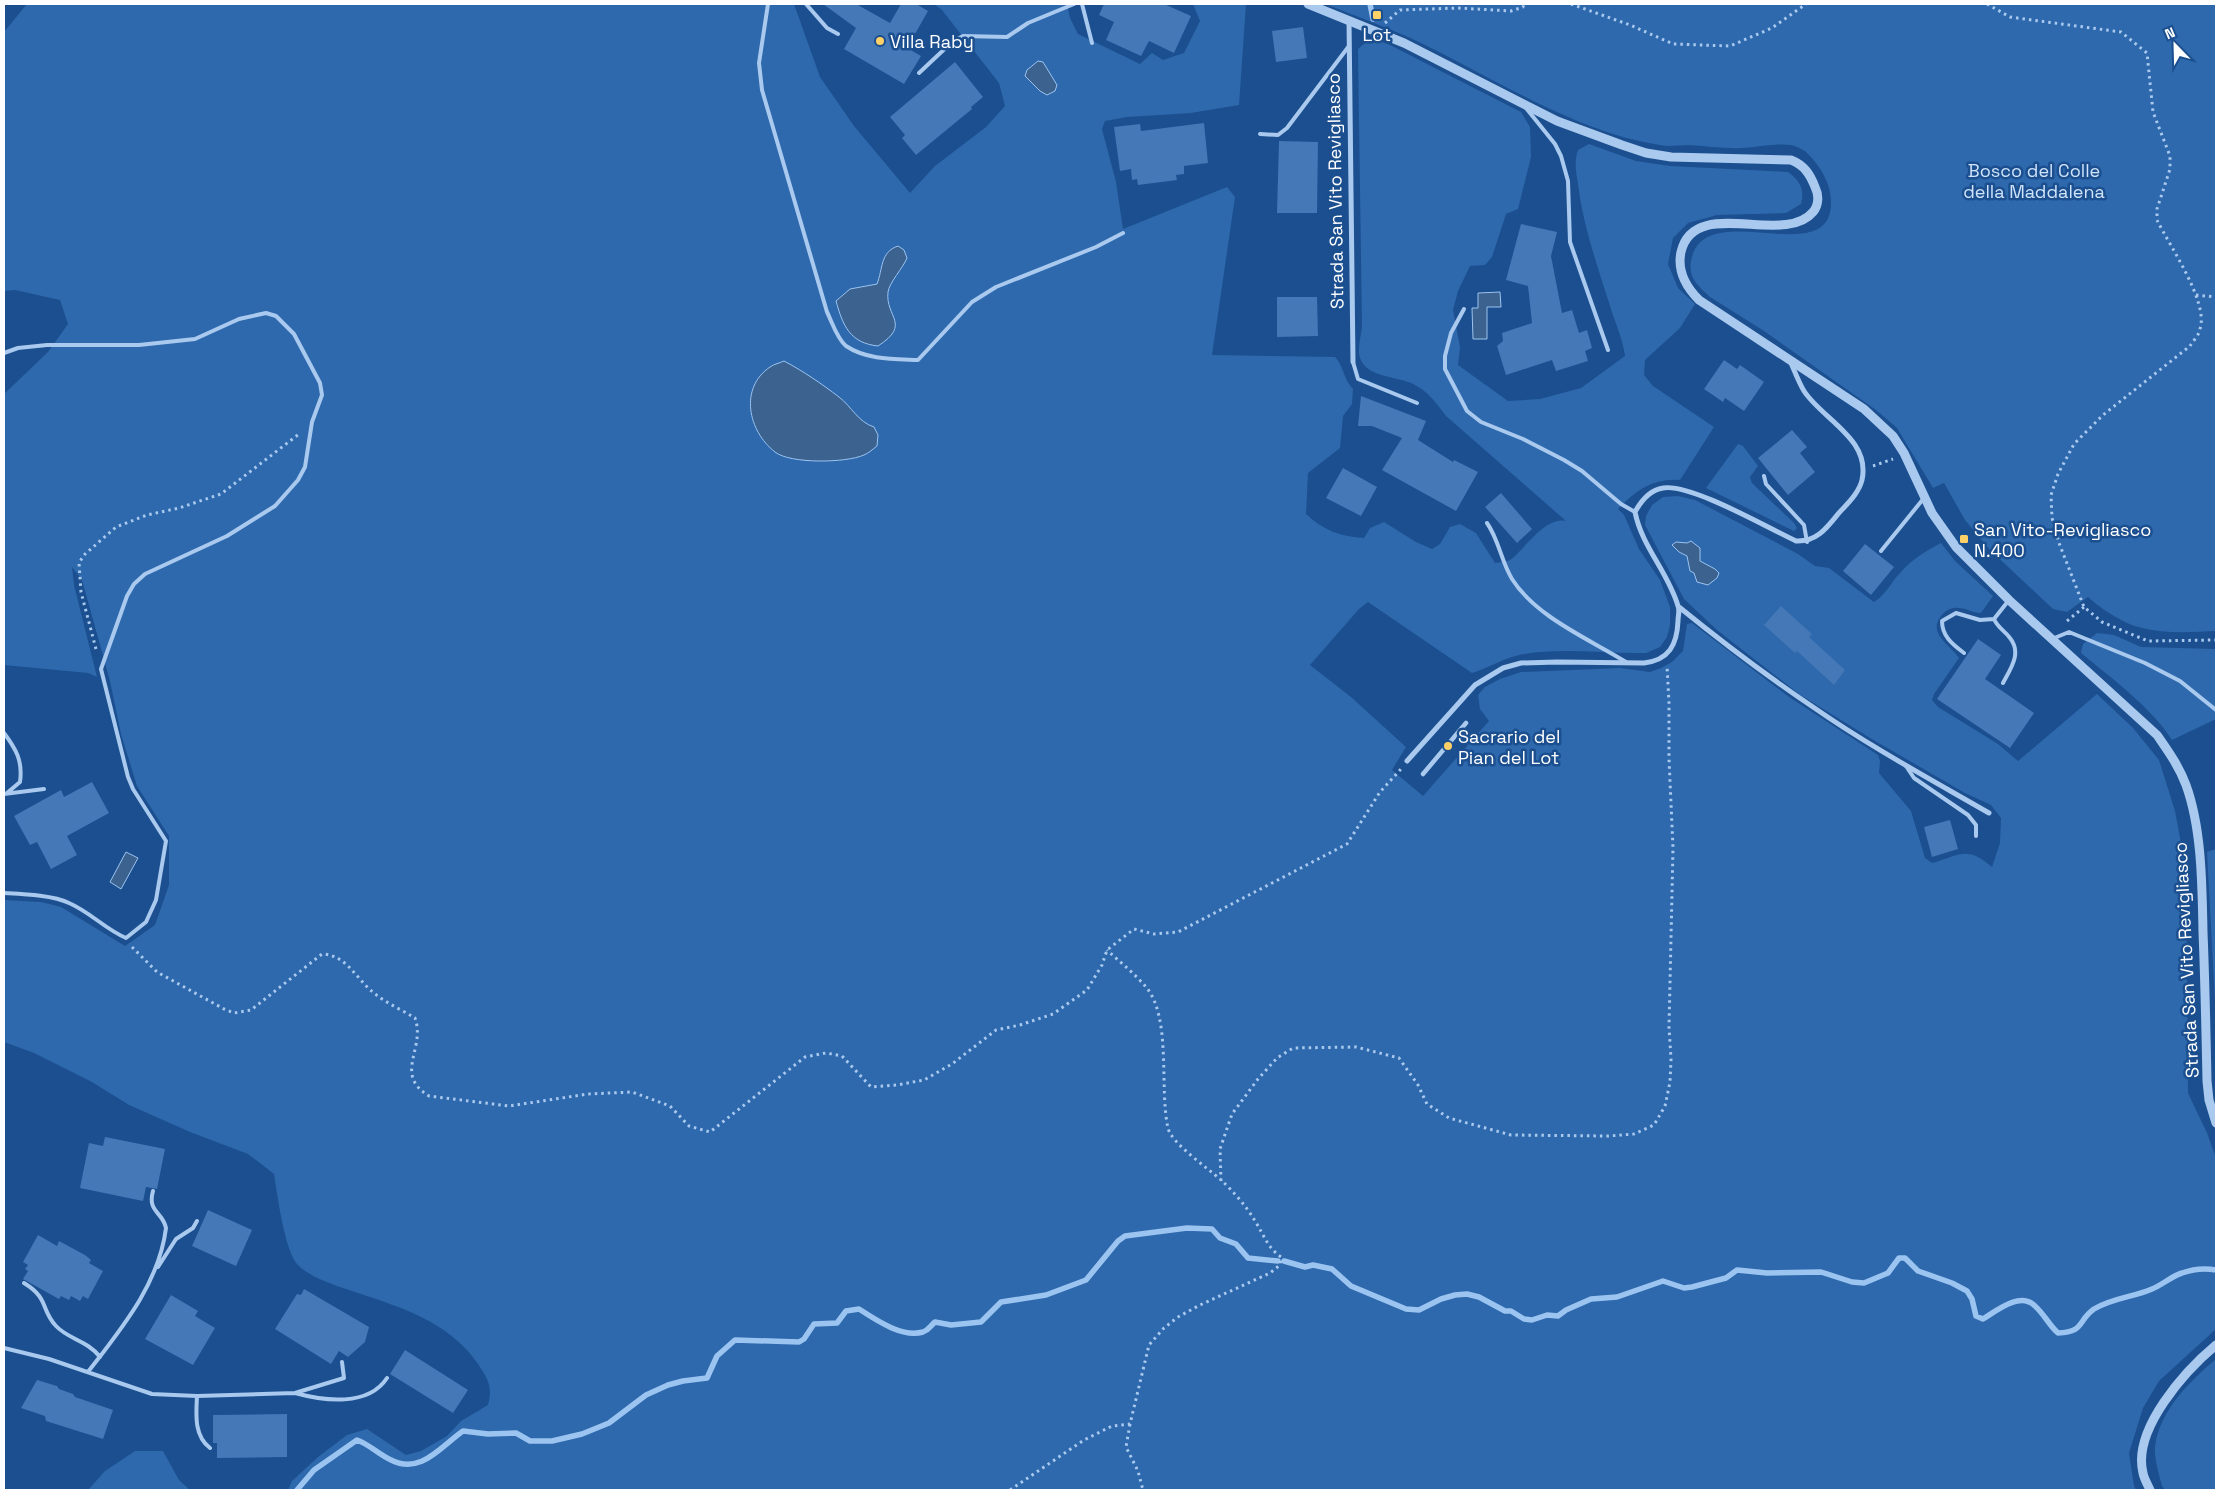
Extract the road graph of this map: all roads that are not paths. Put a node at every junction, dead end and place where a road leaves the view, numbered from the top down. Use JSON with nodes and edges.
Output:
{"nodes":[{"id":1,"x":768,"y":4,"type":"edge"},
{"id":2,"x":806,"y":4,"type":"edge"},
{"id":3,"x":1074,"y":4,"type":"edge"},
{"id":4,"x":1082,"y":4,"type":"edge"},
{"id":5,"x":1308,"y":4,"type":"edge"},
{"id":6,"x":1349,"y":20,"type":"junction"},
{"id":7,"x":838,"y":34,"type":"dead end"},
{"id":8,"x":1092,"y":43,"type":"dead end"},
{"id":9,"x":1349,"y":46,"type":"junction"},
{"id":10,"x":919,"y":73,"type":"dead end"},
{"id":11,"x":1525,"y":106,"type":"junction"},
{"id":12,"x":1260,"y":134,"type":"dead end"},
{"id":13,"x":1123,"y":233,"type":"dead end"},
{"id":14,"x":1464,"y":309,"type":"dead end"},
{"id":15,"x":1608,"y":350,"type":"dead end"},
{"id":16,"x":4,"y":353,"type":"edge"},
{"id":17,"x":1353,"y":362,"type":"joint"},
{"id":18,"x":1791,"y":362,"type":"junction"},
{"id":19,"x":1417,"y":403,"type":"dead end"},
{"id":20,"x":1764,"y":476,"type":"dead end"},
{"id":21,"x":1924,"y":498,"type":"junction"},
{"id":22,"x":1635,"y":512,"type":"junction"},
{"id":23,"x":1487,"y":523,"type":"dead end"},
{"id":24,"x":1807,"y":542,"type":"junction"},
{"id":25,"x":1881,"y":551,"type":"dead end"},
{"id":26,"x":2009,"y":600,"type":"junction"},
{"id":27,"x":1679,"y":607,"type":"junction"},
{"id":28,"x":1994,"y":619,"type":"junction"},
{"id":29,"x":2052,"y":639,"type":"junction"},
{"id":30,"x":1964,"y":653,"type":"dead end"},
{"id":31,"x":1626,"y":662,"type":"junction"},
{"id":32,"x":2003,"y":683,"type":"dead end"},
{"id":33,"x":2216,"y":710,"type":"edge"},
{"id":34,"x":1466,"y":723,"type":"dead end"},
{"id":35,"x":4,"y":733,"type":"edge"},
{"id":36,"x":1407,"y":761,"type":"road end"},
{"id":37,"x":1906,"y":766,"type":"junction"},
{"id":38,"x":1423,"y":774,"type":"dead end"},
{"id":39,"x":44,"y":790,"type":"dead end"},
{"id":40,"x":5,"y":793,"type":"edge"},
{"id":41,"x":1989,"y":813,"type":"dead end"},
{"id":42,"x":1976,"y":836,"type":"dead end"},
{"id":43,"x":4,"y":892,"type":"edge"},
{"id":44,"x":2216,"y":1122,"type":"edge"},
{"id":45,"x":152,"y":1191,"type":"dead end"},
{"id":46,"x":197,"y":1221,"type":"dead end"},
{"id":47,"x":156,"y":1271,"type":"junction"},
{"id":48,"x":24,"y":1283,"type":"dead end"},
{"id":49,"x":2216,"y":1345,"type":"edge"},
{"id":50,"x":4,"y":1348,"type":"edge"},
{"id":51,"x":100,"y":1357,"type":"junction"},
{"id":52,"x":342,"y":1362,"type":"dead end"},
{"id":53,"x":88,"y":1372,"type":"junction"},
{"id":54,"x":387,"y":1378,"type":"dead end"},
{"id":55,"x":295,"y":1393,"type":"junction"},
{"id":56,"x":197,"y":1396,"type":"junction"},
{"id":57,"x":210,"y":1448,"type":"dead end"},
{"id":58,"x":2150,"y":1490,"type":"edge"}],
"edges":[{"from":1,"to":13,"type":"lane"},
{"from":2,"to":7,"type":"lane"},
{"from":3,"to":10,"type":"lane"},
{"from":4,"to":8,"type":"lane"},
{"from":5,"to":6,"type":"street","name":"Strada San Vito Revigliasco"},
{"from":6,"to":9,"type":"street","name":"Strada San Vito Revigliasco"},
{"from":6,"to":11,"type":"street","name":"Strada San Vito Revigliasco"},
{"from":9,"to":12,"type":"lane"},
{"from":9,"to":17,"type":"street","name":"Strada San Vito Revigliasco"},
{"from":11,"to":15,"type":"lane"},
{"from":11,"to":18,"type":"street","name":"Strada San Vito Revigliasco"},
{"from":14,"to":22,"type":"lane"},
{"from":16,"to":43,"type":"lane"},
{"from":17,"to":19,"type":"lane"},
{"from":18,"to":21,"type":"street","name":"Strada San Vito Revigliasco"},
{"from":18,"to":24,"type":"street"},
{"from":20,"to":24,"type":"lane"},
{"from":21,"to":25,"type":"lane"},
{"from":21,"to":26,"type":"street","name":"Strada San Vito Revigliasco"},
{"from":22,"to":24,"type":"street"},
{"from":22,"to":27,"type":"street"},
{"from":23,"to":31,"type":"lane"},
{"from":26,"to":28,"type":"lane"},
{"from":26,"to":29,"type":"street","name":"Strada San Vito Revigliasco"},
{"from":27,"to":31,"type":"street"},
{"from":27,"to":37,"type":"street"},
{"from":28,"to":30,"type":"lane"},
{"from":28,"to":32,"type":"lane"},
{"from":29,"to":33,"type":"lane"},
{"from":29,"to":44,"type":"street","name":"Strada San Vito Revigliasco"},
{"from":31,"to":36,"type":"street"},
{"from":34,"to":38,"type":"street"},
{"from":35,"to":40,"type":"lane"},
{"from":37,"to":41,"type":"street"},
{"from":37,"to":42,"type":"lane"},
{"from":39,"to":40,"type":"lane"},
{"from":45,"to":47,"type":"lane"},
{"from":46,"to":47,"type":"lane"},
{"from":47,"to":51,"type":"lane"},
{"from":48,"to":51,"type":"lane"},
{"from":49,"to":58,"type":"street"},
{"from":50,"to":53,"type":"lane"},
{"from":51,"to":53,"type":"lane"},
{"from":52,"to":55,"type":"lane"},
{"from":53,"to":56,"type":"lane"},
{"from":54,"to":55,"type":"lane"},
{"from":55,"to":56,"type":"lane"},
{"from":56,"to":57,"type":"lane"}]}
